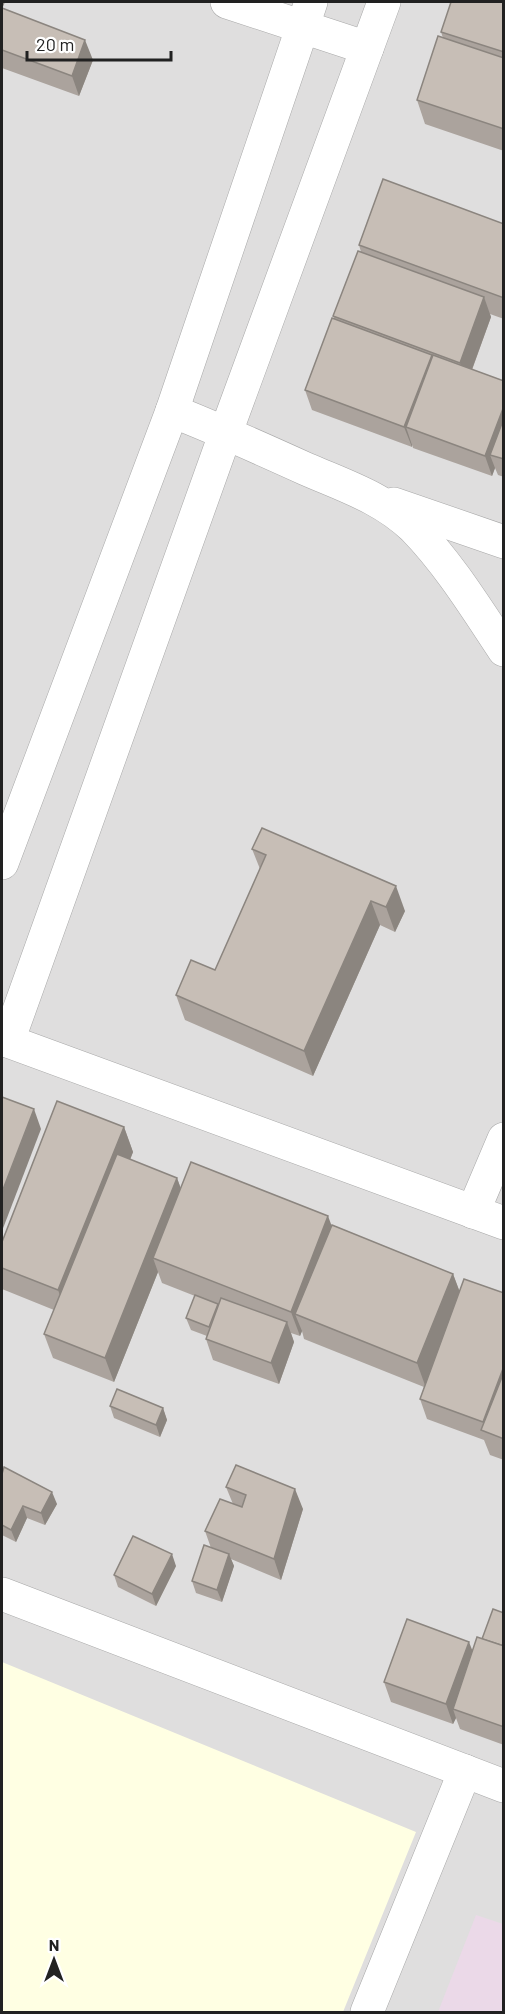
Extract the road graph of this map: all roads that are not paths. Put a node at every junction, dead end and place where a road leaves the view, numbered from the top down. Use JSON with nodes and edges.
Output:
{"nodes":[{"id":1,"x":227,"y":2,"type":"edge"},
{"id":2,"x":384,"y":2,"type":"edge"},
{"id":3,"x":307,"y":14,"type":"edge"},
{"id":4,"x":367,"y":48,"type":"junction"},
{"id":5,"x":172,"y":411,"type":"junction"},
{"id":6,"x":226,"y":432,"type":"junction"},
{"id":7,"x":372,"y":496,"type":"junction"},
{"id":8,"x":504,"y":542,"type":"edge"},
{"id":9,"x":504,"y":650,"type":"edge"},
{"id":10,"x":2,"y":863,"type":"edge"},
{"id":11,"x":5,"y":1040,"type":"edge"},
{"id":12,"x":504,"y":1139,"type":"edge"},
{"id":13,"x":473,"y":1212,"type":"junction"},
{"id":14,"x":504,"y":1223,"type":"edge"},
{"id":15,"x":2,"y":1594,"type":"edge"},
{"id":16,"x":465,"y":1771,"type":"junction"},
{"id":17,"x":504,"y":1786,"type":"edge"},
{"id":18,"x":367,"y":2013,"type":"edge"}],
"edges":[{"from":1,"to":3,"type":"street"},
{"from":2,"to":4,"type":"street"},
{"from":3,"to":4,"type":"street"},
{"from":3,"to":5,"type":"street"},
{"from":4,"to":6,"type":"street"},
{"from":5,"to":6,"type":"street"},
{"from":5,"to":10,"type":"street"},
{"from":6,"to":7,"type":"street"},
{"from":6,"to":11,"type":"street"},
{"from":7,"to":8,"type":"street"},
{"from":7,"to":9,"type":"street"},
{"from":11,"to":13,"type":"street"},
{"from":12,"to":13,"type":"street"},
{"from":13,"to":14,"type":"street"},
{"from":15,"to":16,"type":"street"},
{"from":16,"to":17,"type":"street"},
{"from":16,"to":18,"type":"street"}]}
